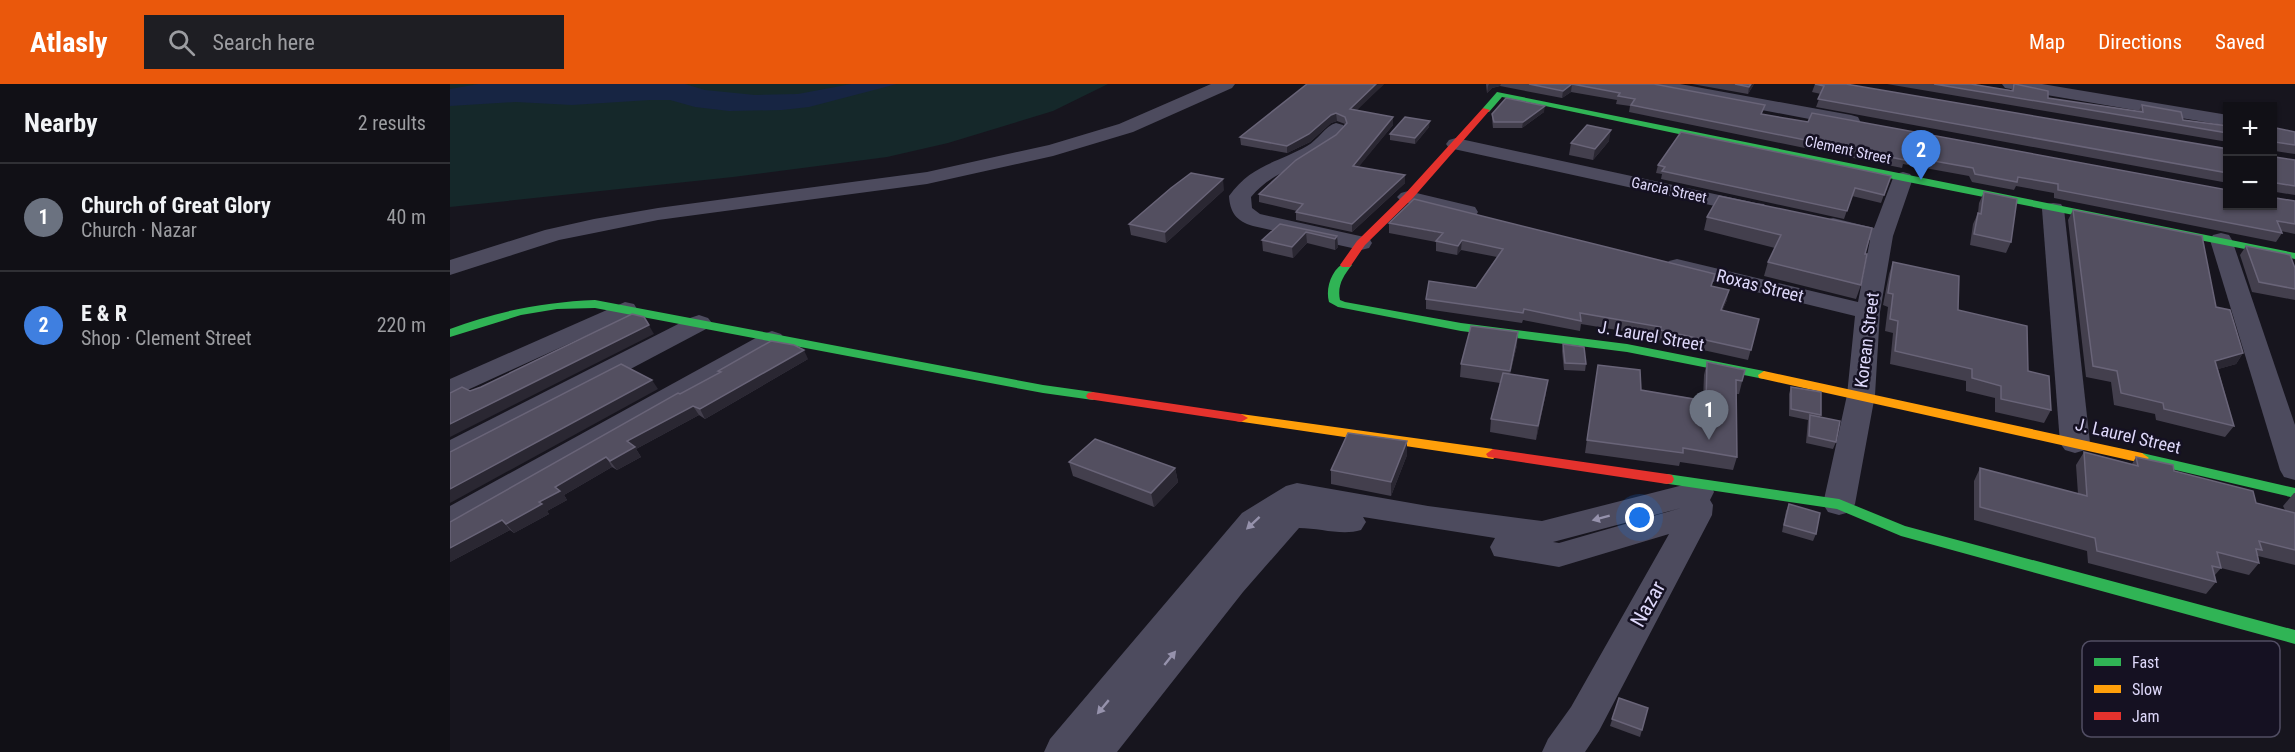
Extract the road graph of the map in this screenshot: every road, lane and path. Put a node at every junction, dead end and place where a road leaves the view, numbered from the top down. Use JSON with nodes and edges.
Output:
{"nodes":[{"id":1,"x":1226,"y":84,"type":"edge"},
{"id":2,"x":1652,"y":84,"type":"edge"},
{"id":3,"x":2011,"y":84,"type":"edge"},
{"id":4,"x":2049,"y":87,"type":"edge"},
{"id":5,"x":1500,"y":94,"type":"joint"},
{"id":6,"x":2050,"y":110,"type":"edge"},
{"id":7,"x":2223,"y":120,"type":"edge"},
{"id":8,"x":1873,"y":124,"type":"edge"},
{"id":9,"x":1336,"y":129,"type":"dead end"},
{"id":10,"x":1456,"y":144,"type":"junction"},
{"id":11,"x":1903,"y":178,"type":"junction"},
{"id":12,"x":1408,"y":197,"type":"junction"},
{"id":13,"x":2053,"y":209,"type":"junction"},
{"id":14,"x":1779,"y":213,"type":"edge"},
{"id":15,"x":1488,"y":218,"type":"edge"},
{"id":16,"x":1813,"y":221,"type":"edge"},
{"id":17,"x":1882,"y":236,"type":"junction"},
{"id":18,"x":2221,"y":240,"type":"junction"},
{"id":19,"x":1361,"y":243,"type":"junction"},
{"id":20,"x":2295,"y":255,"type":"edge"},
{"id":21,"x":1660,"y":262,"type":"edge"},
{"id":22,"x":450,"y":268,"type":"edge"},
{"id":23,"x":625,"y":309,"type":"junction"},
{"id":24,"x":1868,"y":312,"type":"junction"},
{"id":25,"x":699,"y":323,"type":"junction"},
{"id":26,"x":450,"y":333,"type":"edge"},
{"id":27,"x":772,"y":339,"type":"junction"},
{"id":28,"x":450,"y":389,"type":"edge"},
{"id":29,"x":1861,"y":394,"type":"junction"},
{"id":30,"x":2075,"y":443,"type":"junction"},
{"id":31,"x":450,"y":452,"type":"edge"},
{"id":32,"x":2295,"y":470,"type":"edge"},
{"id":33,"x":2295,"y":493,"type":"edge"},
{"id":34,"x":1698,"y":497,"type":"junction"},
{"id":35,"x":1839,"y":504,"type":"junction"},
{"id":36,"x":450,"y":520,"type":"edge"},
{"id":37,"x":2295,"y":637,"type":"edge"},
{"id":38,"x":1134,"y":686,"type":"junction"},
{"id":39,"x":1064,"y":752,"type":"edge"},
{"id":40,"x":1094,"y":752,"type":"edge"},
{"id":41,"x":1562,"y":752,"type":"edge"}],
"edges":[{"from":1,"to":22,"type":"street"},
{"from":2,"to":8,"type":"street"},
{"from":3,"to":4,"type":"street"},
{"from":4,"to":6,"type":"street"},
{"from":4,"to":7,"type":"street"},
{"from":5,"to":10,"type":"street","name":"J. Laurel Street"},
{"from":5,"to":11,"type":"street","name":"Clement Street"},
{"from":9,"to":19,"type":"street"},
{"from":10,"to":12,"type":"street","name":"J. Laurel Street"},
{"from":10,"to":14,"type":"street","name":"Garcia Street"},
{"from":11,"to":13,"type":"street","name":"Clement Street"},
{"from":11,"to":17,"type":"street","name":"Korean Street"},
{"from":12,"to":15,"type":"street"},
{"from":12,"to":19,"type":"street","name":"J. Laurel Street"},
{"from":13,"to":18,"type":"street","name":"Clement Street"},
{"from":13,"to":30,"type":"street"},
{"from":16,"to":17,"type":"street"},
{"from":17,"to":24,"type":"street","name":"Korean Street"},
{"from":18,"to":20,"type":"street","name":"Clement Street"},
{"from":18,"to":32,"type":"street"},
{"from":19,"to":29,"type":"street","name":"J. Laurel Street"},
{"from":21,"to":24,"type":"street","name":"Roxas Street"},
{"from":23,"to":25,"type":"street"},
{"from":23,"to":26,"type":"street"},
{"from":23,"to":28,"type":"street"},
{"from":24,"to":29,"type":"street","name":"Korean Street"},
{"from":25,"to":27,"type":"street"},
{"from":25,"to":31,"type":"street"},
{"from":27,"to":34,"type":"street"},
{"from":27,"to":36,"type":"street"},
{"from":29,"to":30,"type":"street","name":"J. Laurel Street"},
{"from":29,"to":35,"type":"street","name":"Korean Street"},
{"from":30,"to":33,"type":"street","name":"J. Laurel Street"},
{"from":34,"to":35,"type":"street"},
{"from":34,"to":38,"type":"street"},
{"from":34,"to":41,"type":"street","name":"Nazar"},
{"from":35,"to":37,"type":"street"},
{"from":38,"to":39,"type":"street","one_way":true},
{"from":38,"to":40,"type":"street"}]}
